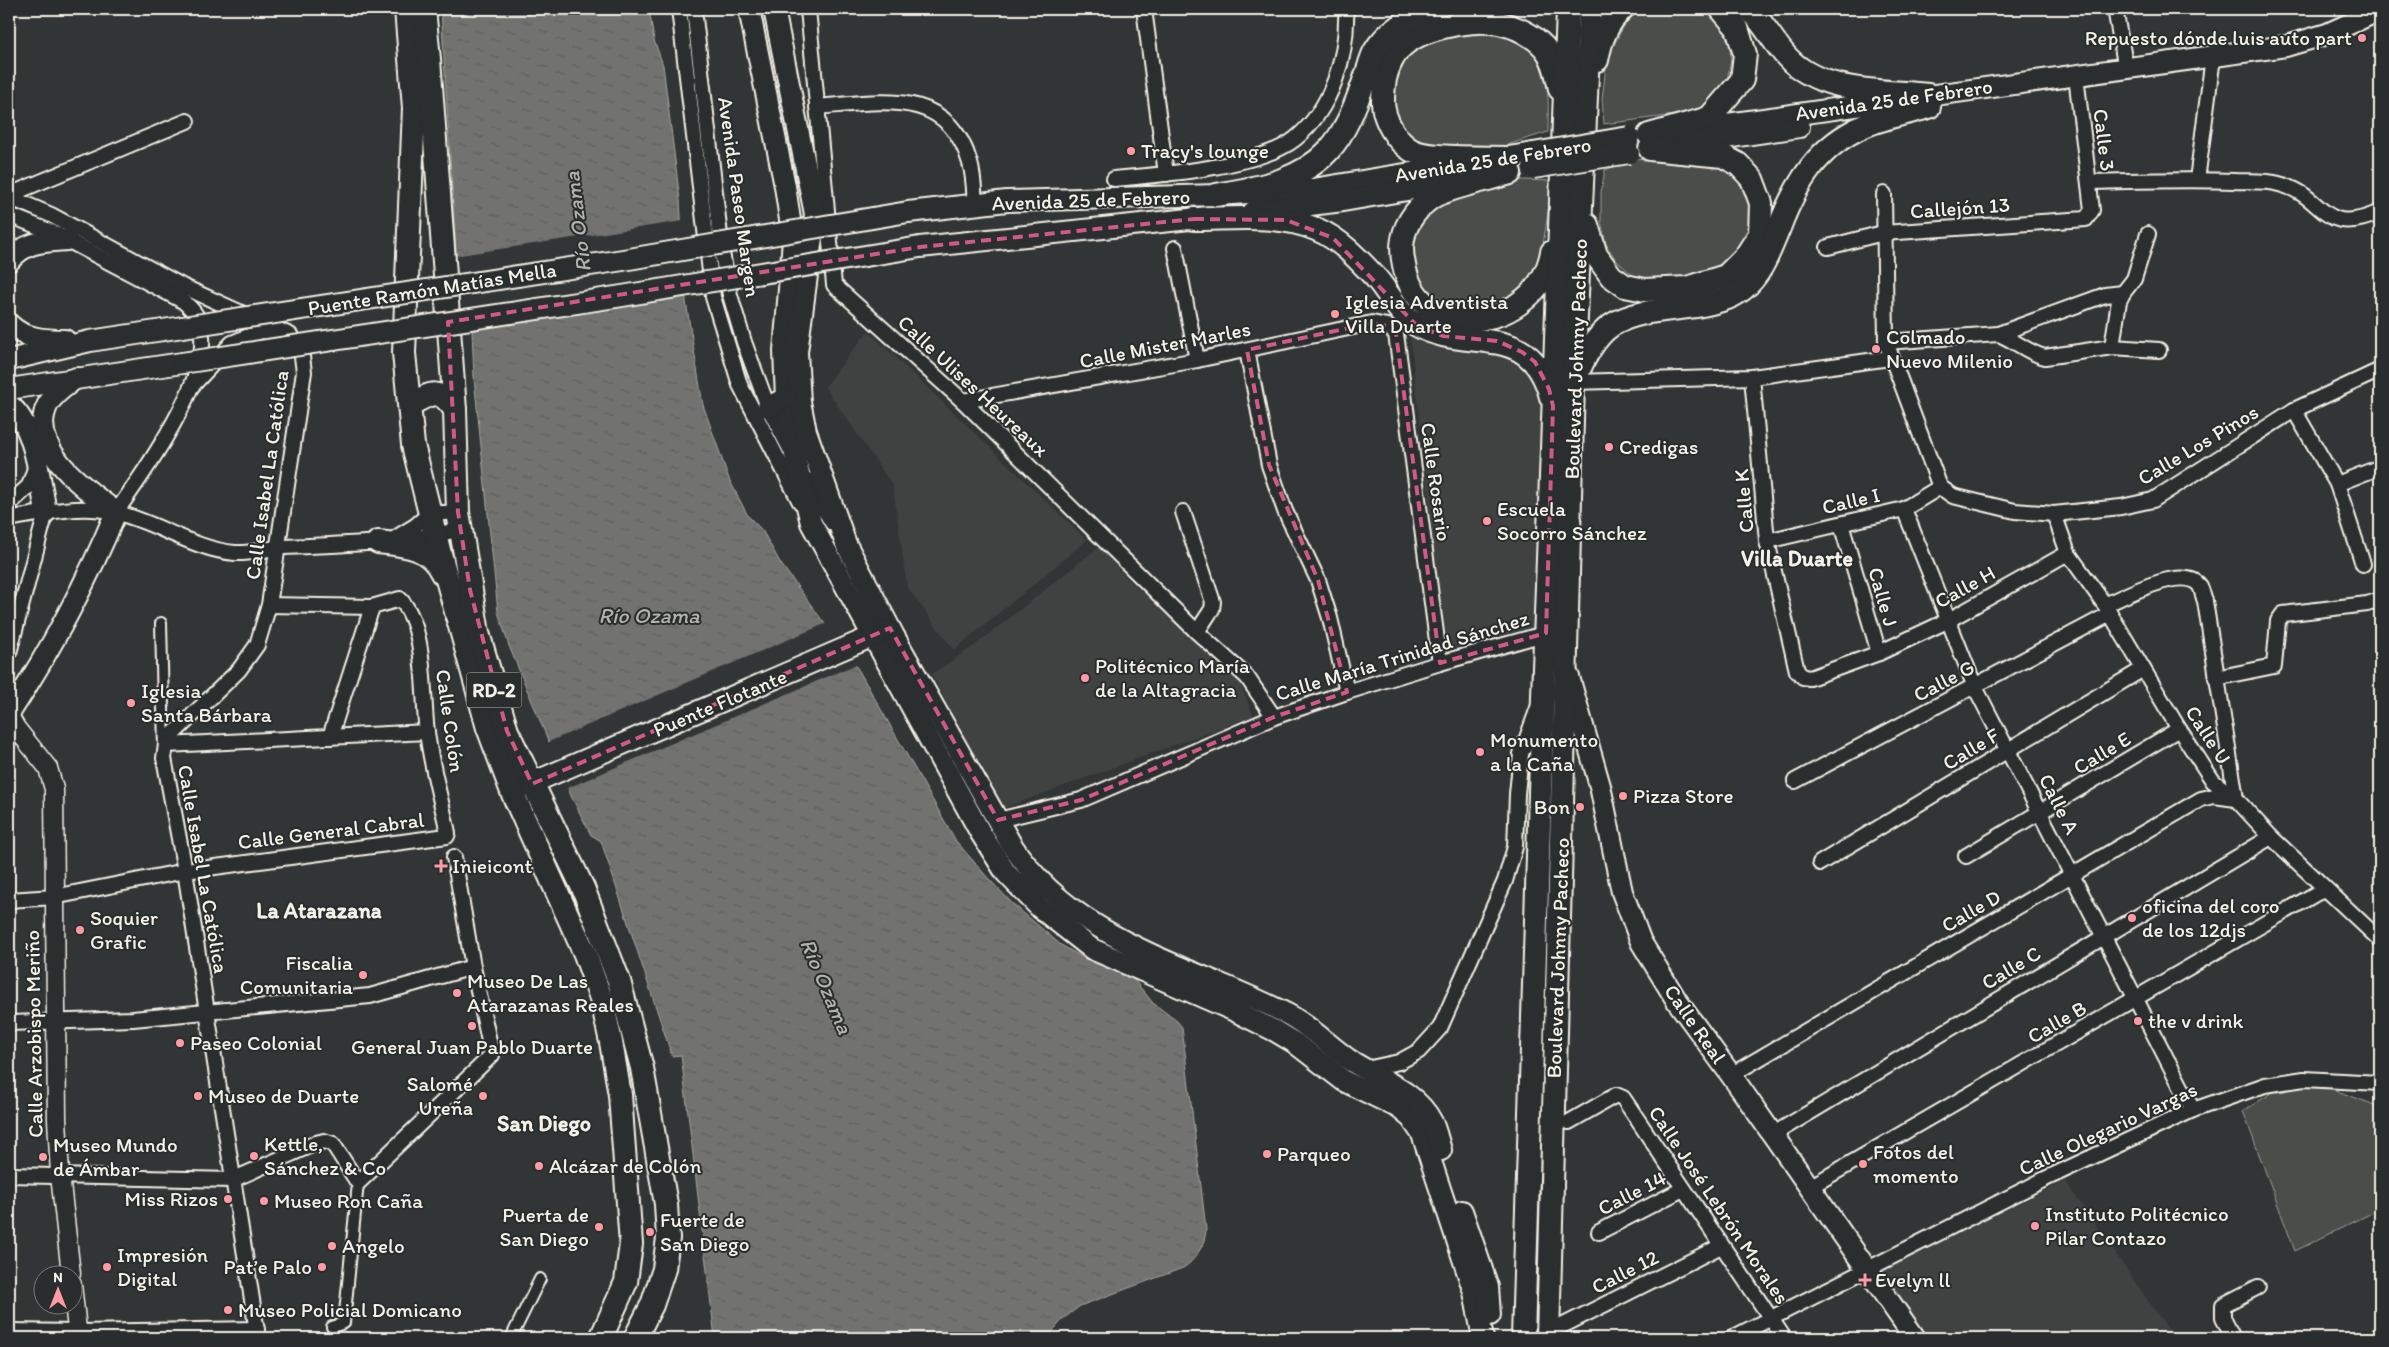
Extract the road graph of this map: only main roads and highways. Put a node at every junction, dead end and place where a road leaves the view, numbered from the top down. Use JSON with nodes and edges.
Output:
{"nodes":[{"id":1,"x":406,"y":9,"type":"edge"},
{"id":2,"x":424,"y":9,"type":"edge"},
{"id":3,"x":749,"y":9,"type":"edge"},
{"id":4,"x":774,"y":9,"type":"edge"},
{"id":5,"x":1437,"y":9,"type":"edge"},
{"id":6,"x":1568,"y":9,"type":"edge"},
{"id":7,"x":1590,"y":9,"type":"edge"},
{"id":8,"x":1622,"y":9,"type":"edge"},
{"id":9,"x":1721,"y":9,"type":"edge"},
{"id":10,"x":1749,"y":9,"type":"edge"},
{"id":11,"x":2380,"y":10,"type":"edge"},
{"id":12,"x":1929,"y":101,"type":"junction"},
{"id":13,"x":1576,"y":112,"type":"junction"},
{"id":14,"x":1639,"y":144,"type":"junction"},
{"id":15,"x":1509,"y":166,"type":"junction"},
{"id":16,"x":1216,"y":195,"type":"junction"},
{"id":17,"x":1571,"y":202,"type":"junction"},
{"id":18,"x":908,"y":212,"type":"joint"},
{"id":19,"x":1194,"y":219,"type":"junction"},
{"id":20,"x":67,"y":240,"type":"road end"},
{"id":21,"x":920,"y":247,"type":"joint"},
{"id":22,"x":9,"y":261,"type":"edge"},
{"id":23,"x":9,"y":324,"type":"edge"},
{"id":24,"x":90,"y":342,"type":"junction"},
{"id":25,"x":9,"y":360,"type":"edge"},
{"id":26,"x":76,"y":378,"type":"junction"},
{"id":27,"x":1573,"y":382,"type":"junction"},
{"id":28,"x":9,"y":389,"type":"edge"},
{"id":29,"x":786,"y":398,"type":"junction"},
{"id":30,"x":9,"y":405,"type":"edge"},
{"id":31,"x":410,"y":405,"type":"junction"},
{"id":32,"x":1553,"y":406,"type":"junction"},
{"id":33,"x":768,"y":407,"type":"road end"},
{"id":34,"x":454,"y":410,"type":"junction"},
{"id":35,"x":17,"y":425,"type":"edge"},
{"id":36,"x":46,"y":512,"type":"road end"},
{"id":37,"x":386,"y":540,"type":"road end"},
{"id":38,"x":448,"y":584,"type":"junction"},
{"id":39,"x":1557,"y":631,"type":"junction"},
{"id":40,"x":882,"y":632,"type":"junction"},
{"id":41,"x":1566,"y":668,"type":"junction"},
{"id":42,"x":9,"y":715,"type":"edge"},
{"id":43,"x":531,"y":784,"type":"junction"},
{"id":44,"x":1548,"y":1336,"type":"edge"},
{"id":45,"x":601,"y":1338,"type":"edge"},
{"id":46,"x":636,"y":1338,"type":"edge"},
{"id":47,"x":1483,"y":1338,"type":"edge"},
{"id":48,"x":1492,"y":1338,"type":"edge"},
{"id":49,"x":1523,"y":1338,"type":"edge"},
{"id":50,"x":1914,"y":1338,"type":"edge"}],
"edges":[{"from":1,"to":31,"type":"main road","number":"RD-2"},
{"from":2,"to":34,"type":"main road","number":"RD-2"},
{"from":3,"to":29,"type":"main road"},
{"from":4,"to":40,"type":"main road"},
{"from":5,"to":16,"type":"main road"},
{"from":6,"to":13,"type":"main road","name":"Boulevard Johnny Pacheco"},
{"from":7,"to":13,"type":"main road","name":"Boulevard Johnny Pacheco"},
{"from":8,"to":13,"type":"main road"},
{"from":9,"to":14,"type":"main road"},
{"from":10,"to":12,"type":"main road"},
{"from":11,"to":12,"type":"main road","name":"Avenida 25 de Febrero"},
{"from":12,"to":14,"type":"main road","name":"Avenida 25 de Febrero"},
{"from":12,"to":27,"type":"main road"},
{"from":13,"to":15,"type":"main road"},
{"from":13,"to":17,"type":"main road","name":"Boulevard Johnny Pacheco"},
{"from":14,"to":15,"type":"main road","name":"Avenida 25 de Febrero","bridge":true},
{"from":14,"to":17,"type":"main road"},
{"from":15,"to":16,"type":"main road","name":"Avenida 25 de Febrero"},
{"from":15,"to":17,"type":"main road"},
{"from":15,"to":19,"type":"main road","name":"Avenida 25 de Febrero"},
{"from":16,"to":18,"type":"main road","name":"Avenida 25 de Febrero"},
{"from":17,"to":27,"type":"main road","name":"Boulevard Johnny Pacheco"},
{"from":17,"to":32,"type":"main road","name":"Boulevard Johnny Pacheco"},
{"from":18,"to":24,"type":"main road","name":"Puente Ramón Matías Mella","bridge":true},
{"from":19,"to":21,"type":"main road","name":"Avenida 25 de Febrero"},
{"from":19,"to":32,"type":"main road"},
{"from":20,"to":22,"type":"main road"},
{"from":21,"to":26,"type":"main road","name":"Puente Ramón Matías Mella","bridge":true},
{"from":23,"to":24,"type":"main road"},
{"from":24,"to":25,"type":"main road"},
{"from":26,"to":28,"type":"main road","name":"Puente Ramón Matías Mella"},
{"from":26,"to":42,"type":"main road"},
{"from":27,"to":39,"type":"main road","name":"Boulevard Johnny Pacheco"},
{"from":29,"to":33,"type":"main road"},
{"from":29,"to":40,"type":"main road"},
{"from":30,"to":35,"type":"main road"},
{"from":31,"to":34,"type":"main road"},
{"from":31,"to":38,"type":"main road","number":"RD-2"},
{"from":32,"to":39,"type":"main road","name":"Boulevard Johnny Pacheco"},
{"from":34,"to":43,"type":"main road","number":"RD-2"},
{"from":35,"to":36,"type":"main road"},
{"from":37,"to":38,"type":"main road"},
{"from":38,"to":43,"type":"main road","number":"RD-2"},
{"from":39,"to":41,"type":"main road","name":"Boulevard Johnny Pacheco"},
{"from":39,"to":49,"type":"main road","name":"Boulevard Johnny Pacheco"},
{"from":40,"to":43,"type":"main road","name":"Puente Flotante"},
{"from":40,"to":47,"type":"main road"},
{"from":40,"to":48,"type":"main road"},
{"from":41,"to":44,"type":"main road","name":"Boulevard Johnny Pacheco"},
{"from":41,"to":50,"type":"main road","name":"Calle Real"},
{"from":43,"to":45,"type":"main road","number":"RD-2"},
{"from":43,"to":46,"type":"main road","number":"RD-2"}]}
